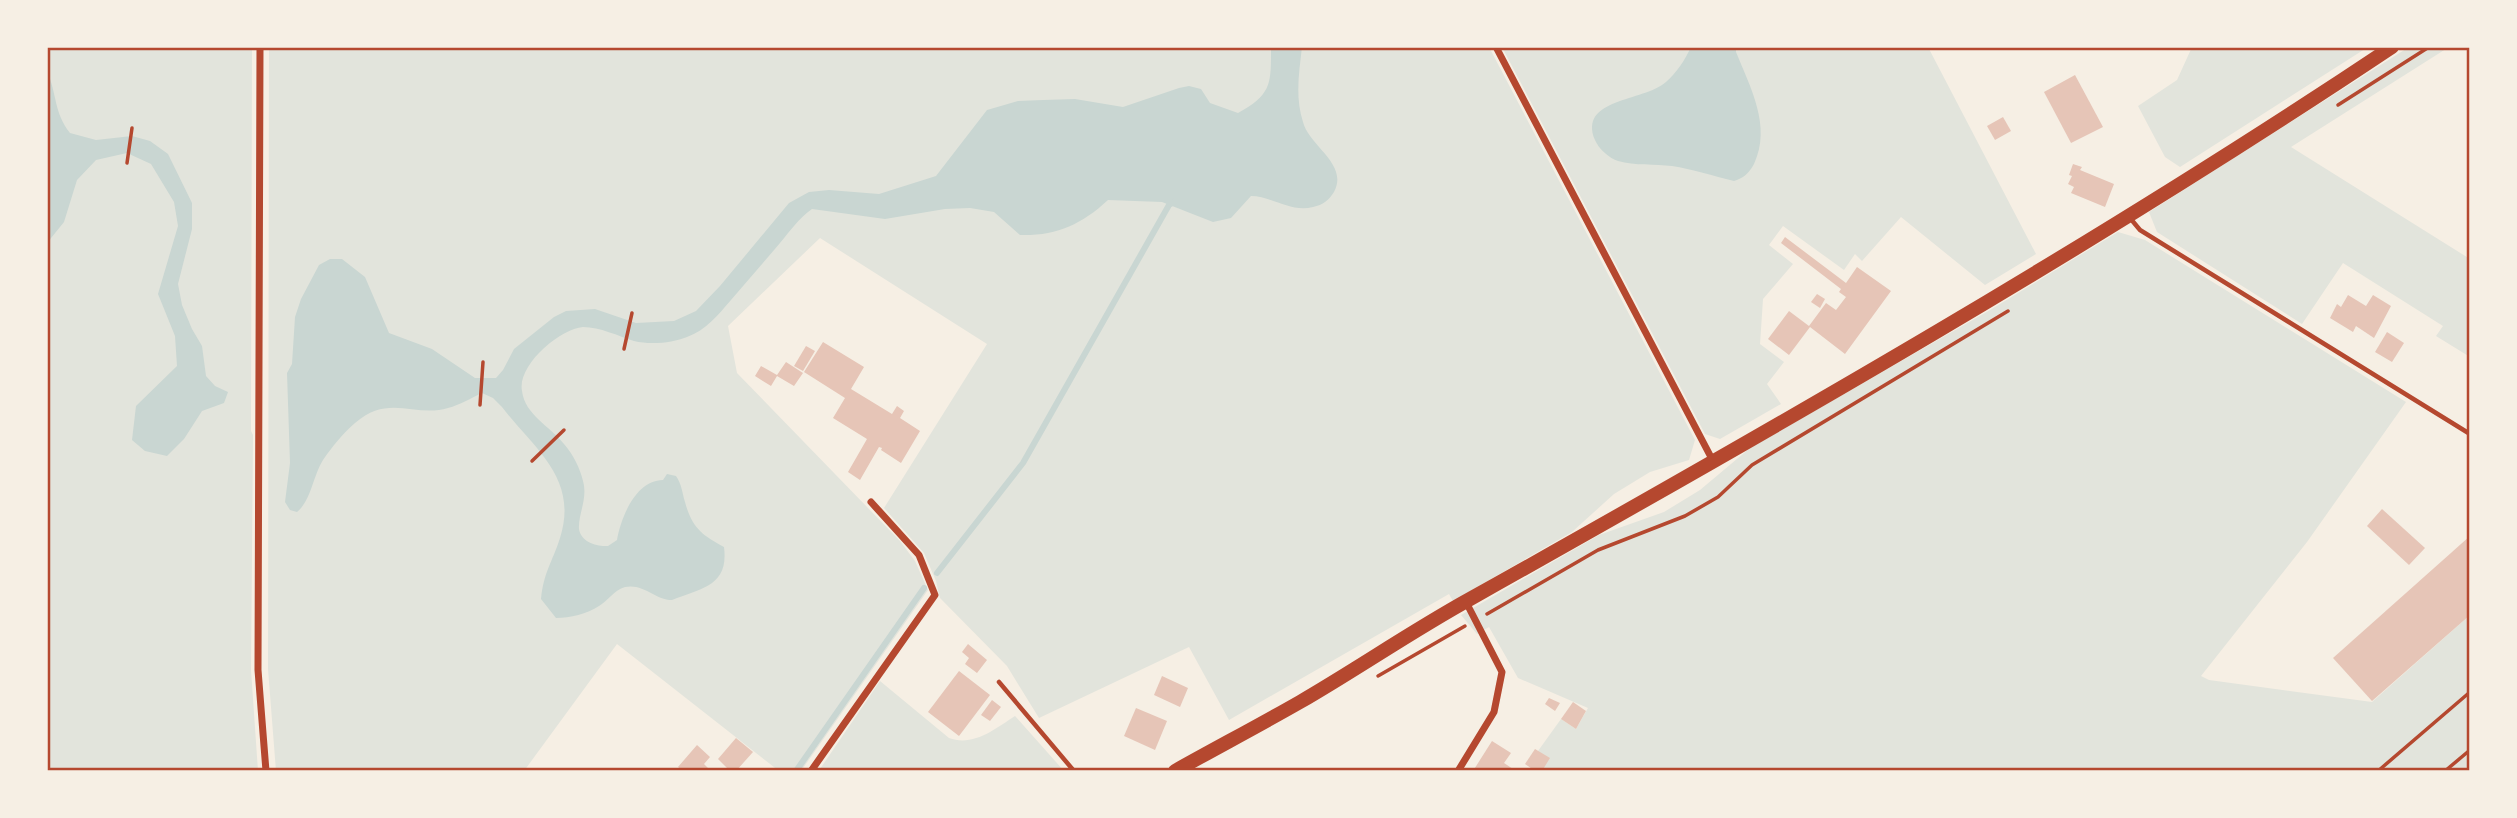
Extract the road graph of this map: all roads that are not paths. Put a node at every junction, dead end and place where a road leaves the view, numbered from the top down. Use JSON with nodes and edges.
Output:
{"nodes":[{"id":1,"x":260,"y":47,"type":"edge"},
{"id":2,"x":1496,"y":47,"type":"edge"},
{"id":3,"x":2392,"y":47,"type":"edge"},
{"id":4,"x":2128,"y":215,"type":"junction"},
{"id":5,"x":2470,"y":434,"type":"edge"},
{"id":6,"x":1713,"y":461,"type":"junction"},
{"id":7,"x":871,"y":502,"type":"dead end"},
{"id":8,"x":1466,"y":601,"type":"junction"},
{"id":9,"x":999,"y":682,"type":"dead end"},
{"id":10,"x":266,"y":771,"type":"edge"},
{"id":11,"x":811,"y":771,"type":"edge"},
{"id":12,"x":1074,"y":771,"type":"edge"},
{"id":13,"x":1175,"y":771,"type":"edge"},
{"id":14,"x":1458,"y":771,"type":"edge"}],
"edges":[{"from":1,"to":10,"type":"street"},
{"from":2,"to":6,"type":"street"},
{"from":3,"to":4,"type":"main road"},
{"from":4,"to":5,"type":"lane"},
{"from":4,"to":6,"type":"main road"},
{"from":6,"to":8,"type":"main road"},
{"from":7,"to":11,"type":"street"},
{"from":8,"to":13,"type":"main road"},
{"from":8,"to":14,"type":"street"},
{"from":9,"to":12,"type":"lane"}]}
